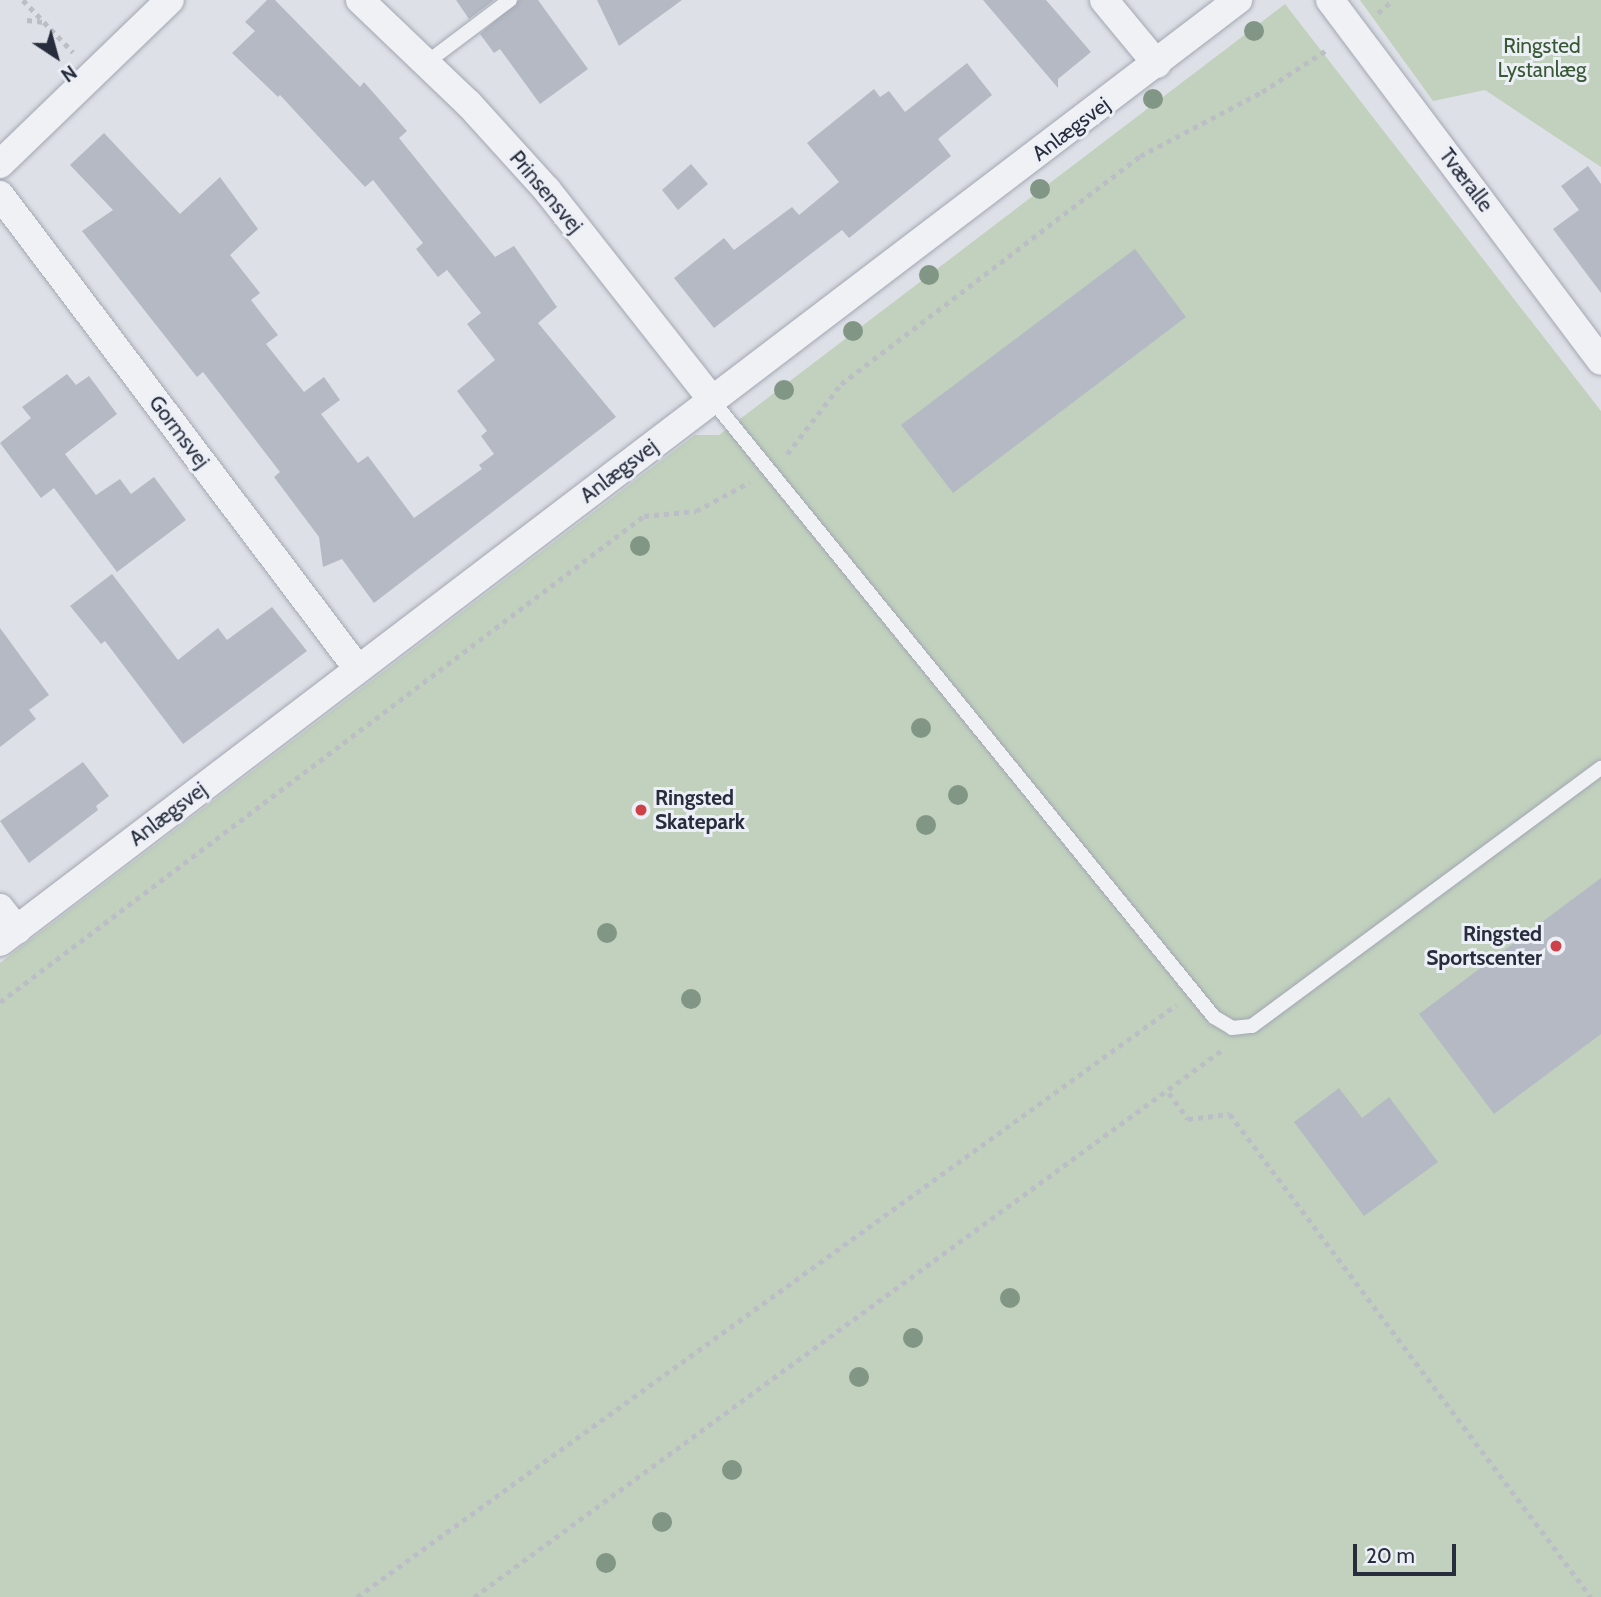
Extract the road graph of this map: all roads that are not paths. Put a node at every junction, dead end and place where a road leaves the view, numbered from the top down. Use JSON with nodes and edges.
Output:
{"nodes":[{"id":1,"x":170,"y":0,"type":"edge"},
{"id":2,"x":360,"y":0,"type":"edge"},
{"id":3,"x":510,"y":0,"type":"edge"},
{"id":4,"x":1104,"y":0,"type":"edge"},
{"id":5,"x":1238,"y":0,"type":"edge"},
{"id":6,"x":1330,"y":0,"type":"edge"},
{"id":7,"x":426,"y":63,"type":"junction"},
{"id":8,"x":1157,"y":64,"type":"junction"},
{"id":9,"x":0,"y":164,"type":"edge"},
{"id":10,"x":0,"y":195,"type":"edge"},
{"id":11,"x":1601,"y":361,"type":"edge"},
{"id":12,"x":712,"y":400,"type":"junction"},
{"id":13,"x":358,"y":669,"type":"junction"},
{"id":14,"x":1601,"y":768,"type":"edge"},
{"id":15,"x":6,"y":927,"type":"edge"}],
"edges":[{"from":1,"to":9,"type":"street"},
{"from":2,"to":7,"type":"street","name":"Prinsensvej"},
{"from":3,"to":7,"type":"lane"},
{"from":4,"to":8,"type":"street"},
{"from":5,"to":8,"type":"street","name":"Anlægsvej"},
{"from":6,"to":11,"type":"street","name":"Tværalle"},
{"from":7,"to":12,"type":"street","name":"Prinsensvej"},
{"from":8,"to":12,"type":"street","name":"Anlægsvej"},
{"from":10,"to":13,"type":"street","name":"Gormsvej"},
{"from":12,"to":13,"type":"street","name":"Anlægsvej"},
{"from":12,"to":14,"type":"lane"},
{"from":13,"to":15,"type":"street","name":"Anlægsvej"}]}
